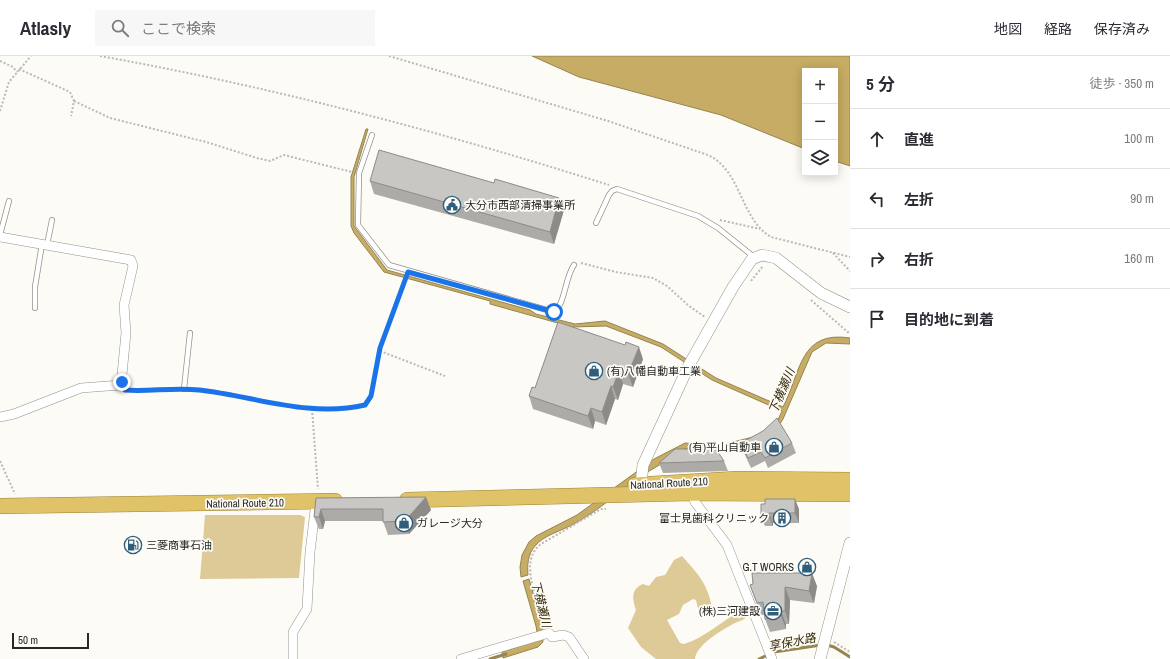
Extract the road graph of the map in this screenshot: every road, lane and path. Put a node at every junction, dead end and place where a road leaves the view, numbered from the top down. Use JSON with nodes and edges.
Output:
{"nodes":[{"id":1,"x":31,"y":56,"type":"edge"},
{"id":2,"x":100,"y":56,"type":"edge"},
{"id":3,"x":389,"y":56,"type":"edge"},
{"id":4,"x":0,"y":60,"type":"edge"},
{"id":5,"x":18,"y":71,"type":"junction"},
{"id":6,"x":74,"y":101,"type":"junction"},
{"id":7,"x":0,"y":111,"type":"edge"},
{"id":8,"x":71,"y":116,"type":"dead end"},
{"id":9,"x":372,"y":135,"type":"dead end"},
{"id":10,"x":359,"y":173,"type":"junction"},
{"id":11,"x":615,"y":187,"type":"dead end"},
{"id":12,"x":9,"y":201,"type":"dead end"},
{"id":13,"x":52,"y":220,"type":"dead end"},
{"id":14,"x":719,"y":220,"type":"dead end"},
{"id":15,"x":596,"y":223,"type":"dead end"},
{"id":16,"x":760,"y":229,"type":"junction"},
{"id":17,"x":0,"y":236,"type":"edge"},
{"id":18,"x":45,"y":244,"type":"junction"},
{"id":19,"x":833,"y":253,"type":"junction"},
{"id":20,"x":754,"y":257,"type":"junction"},
{"id":21,"x":850,"y":257,"type":"edge"},
{"id":22,"x":768,"y":263,"type":"dead end"},
{"id":23,"x":574,"y":265,"type":"joint"},
{"id":24,"x":850,"y":271,"type":"edge"},
{"id":25,"x":408,"y":272,"type":"junction"},
{"id":26,"x":733,"y":287,"type":"junction"},
{"id":27,"x":806,"y":296,"type":"dead end"},
{"id":28,"x":850,"y":307,"type":"edge"},
{"id":29,"x":35,"y":308,"type":"dead end"},
{"id":30,"x":713,"y":322,"type":"junction"},
{"id":31,"x":190,"y":333,"type":"dead end"},
{"id":32,"x":850,"y":334,"type":"edge"},
{"id":33,"x":380,"y":351,"type":"dead end"},
{"id":34,"x":445,"y":376,"type":"dead end"},
{"id":35,"x":121,"y":385,"type":"junction"},
{"id":36,"x":184,"y":389,"type":"junction"},
{"id":37,"x":312,"y":409,"type":"junction"},
{"id":38,"x":0,"y":417,"type":"edge"},
{"id":39,"x":0,"y":461,"type":"edge"},
{"id":40,"x":850,"y":480,"type":"edge"},
{"id":41,"x":641,"y":484,"type":"junction"},
{"id":42,"x":692,"y":493,"type":"junction"},
{"id":43,"x":850,"y":494,"type":"edge"},
{"id":44,"x":489,"y":499,"type":"junction"},
{"id":45,"x":16,"y":500,"type":"dead end"},
{"id":46,"x":394,"y":500,"type":"edge"},
{"id":47,"x":347,"y":501,"type":"edge"},
{"id":48,"x":316,"y":502,"type":"junction"},
{"id":49,"x":0,"y":506,"type":"edge"},
{"id":50,"x":609,"y":508,"type":"dead end"},
{"id":51,"x":850,"y":543,"type":"edge"},
{"id":52,"x":547,"y":634,"type":"junction"},
{"id":53,"x":833,"y":642,"type":"dead end"},
{"id":54,"x":816,"y":644,"type":"dead end"},
{"id":55,"x":850,"y":652,"type":"edge"},
{"id":56,"x":771,"y":653,"type":"edge"},
{"id":57,"x":293,"y":659,"type":"edge"},
{"id":58,"x":461,"y":659,"type":"edge"},
{"id":59,"x":584,"y":659,"type":"edge"},
{"id":60,"x":820,"y":659,"type":"edge"}],
"edges":[{"from":1,"to":5,"type":"path"},
{"from":2,"to":11,"type":"path"},
{"from":3,"to":16,"type":"path"},
{"from":4,"to":5,"type":"path"},
{"from":5,"to":6,"type":"path"},
{"from":5,"to":7,"type":"path"},
{"from":6,"to":8,"type":"path"},
{"from":6,"to":10,"type":"path"},
{"from":9,"to":10,"type":"lane"},
{"from":10,"to":25,"type":"lane"},
{"from":12,"to":17,"type":"lane"},
{"from":13,"to":18,"type":"lane"},
{"from":14,"to":16,"type":"path"},
{"from":15,"to":20,"type":"lane"},
{"from":16,"to":19,"type":"path"},
{"from":17,"to":18,"type":"street"},
{"from":18,"to":29,"type":"lane"},
{"from":18,"to":35,"type":"street"},
{"from":19,"to":21,"type":"path"},
{"from":19,"to":24,"type":"path"},
{"from":20,"to":26,"type":"street"},
{"from":20,"to":28,"type":"street"},
{"from":22,"to":26,"type":"path"},
{"from":23,"to":25,"type":"lane"},
{"from":23,"to":30,"type":"path"},
{"from":25,"to":37,"type":"path"},
{"from":26,"to":30,"type":"street"},
{"from":27,"to":32,"type":"path"},
{"from":30,"to":41,"type":"street"},
{"from":31,"to":36,"type":"lane"},
{"from":33,"to":34,"type":"path"},
{"from":35,"to":36,"type":"path"},
{"from":35,"to":38,"type":"street"},
{"from":36,"to":37,"type":"path"},
{"from":37,"to":48,"type":"path"},
{"from":39,"to":45,"type":"path"},
{"from":40,"to":41,"type":"highway","name":"National Route 210"},
{"from":41,"to":44,"type":"highway","name":"National Route 210"},
{"from":42,"to":43,"type":"highway","name":"National Route 210"},
{"from":42,"to":44,"type":"highway","name":"National Route 210"},
{"from":42,"to":56,"type":"street"},
{"from":44,"to":46,"type":"highway","name":"National Route 210"},
{"from":47,"to":48,"type":"highway","name":"National Route 210"},
{"from":48,"to":49,"type":"highway","name":"National Route 210"},
{"from":48,"to":57,"type":"street"},
{"from":50,"to":52,"type":"path"},
{"from":51,"to":60,"type":"street"},
{"from":52,"to":58,"type":"street"},
{"from":52,"to":59,"type":"street"},
{"from":53,"to":55,"type":"path"},
{"from":54,"to":56,"type":"path"}]}
